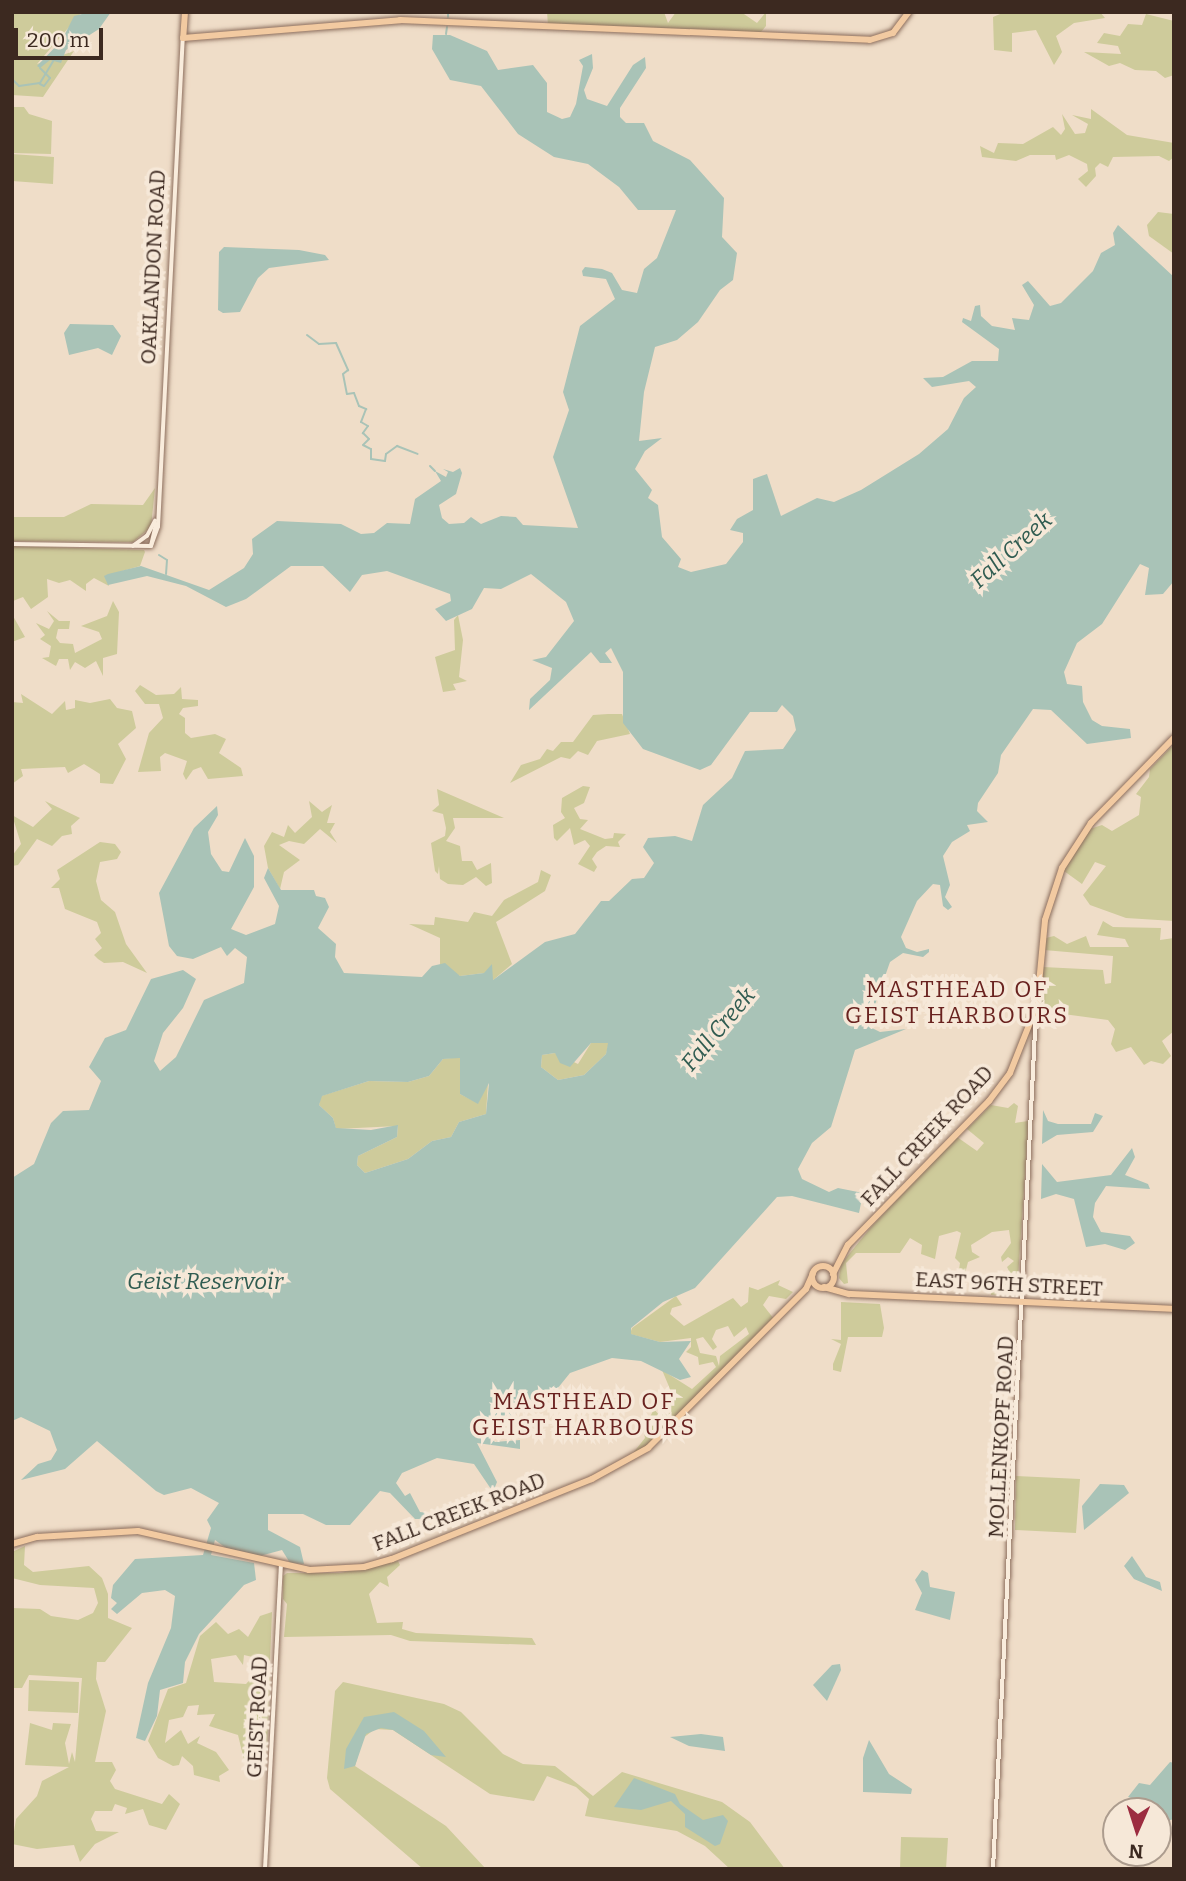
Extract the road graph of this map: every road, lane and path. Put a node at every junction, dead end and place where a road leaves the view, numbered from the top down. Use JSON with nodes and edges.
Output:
{"nodes":[{"id":1,"x":185,"y":12,"type":"edge"},
{"id":2,"x":909,"y":12,"type":"edge"},
{"id":3,"x":183,"y":38,"type":"junction"},
{"id":4,"x":157,"y":517,"type":"junction"},
{"id":5,"x":12,"y":544,"type":"edge"},
{"id":6,"x":131,"y":547,"type":"junction"},
{"id":7,"x":1174,"y":738,"type":"edge"},
{"id":8,"x":1036,"y":1007,"type":"junction"},
{"id":9,"x":836,"y":1261,"type":"junction"},
{"id":10,"x":821,"y":1266,"type":"junction"},
{"id":11,"x":813,"y":1273,"type":"junction"},
{"id":12,"x":833,"y":1276,"type":"junction"},
{"id":13,"x":821,"y":1287,"type":"junction"},
{"id":14,"x":807,"y":1289,"type":"junction"},
{"id":15,"x":843,"y":1293,"type":"junction"},
{"id":16,"x":1025,"y":1302,"type":"junction"},
{"id":17,"x":1174,"y":1309,"type":"edge"},
{"id":18,"x":12,"y":1544,"type":"edge"},
{"id":19,"x":281,"y":1566,"type":"junction"},
{"id":20,"x":265,"y":1869,"type":"edge"},
{"id":21,"x":993,"y":1869,"type":"edge"}],
"edges":[{"from":1,"to":3,"type":"main road","name":"OAKLANDON ROAD"},
{"from":2,"to":3,"type":"main road"},
{"from":3,"to":4,"type":"street","name":"OAKLANDON ROAD"},
{"from":4,"to":6,"type":"street"},
{"from":4,"to":6,"type":"street","name":"OAKLANDON ROAD"},
{"from":5,"to":6,"type":"street"},
{"from":7,"to":8,"type":"main road","name":"FALL CREEK ROAD"},
{"from":8,"to":9,"type":"main road","name":"FALL CREEK ROAD"},
{"from":8,"to":16,"type":"street","name":"MOLLENKOPF ROAD"},
{"from":9,"to":10,"type":"main road","name":"FALL CREEK ROAD"},
{"from":9,"to":12,"type":"main road"},
{"from":10,"to":11,"type":"main road"},
{"from":10,"to":12,"type":"main road"},
{"from":11,"to":13,"type":"main road"},
{"from":11,"to":14,"type":"main road","name":"FALL CREEK ROAD"},
{"from":12,"to":13,"type":"main road"},
{"from":12,"to":15,"type":"main road"},
{"from":13,"to":14,"type":"main road"},
{"from":13,"to":15,"type":"main road","name":"EAST 96TH STREET"},
{"from":14,"to":19,"type":"main road","name":"FALL CREEK ROAD"},
{"from":15,"to":16,"type":"main road","name":"EAST 96TH STREET"},
{"from":16,"to":17,"type":"main road","name":"EAST 96TH STREET"},
{"from":16,"to":21,"type":"street","name":"MOLLENKOPF ROAD"},
{"from":18,"to":19,"type":"main road","name":"FALL CREEK ROAD"},
{"from":19,"to":20,"type":"street","name":"GEIST ROAD"}]}
